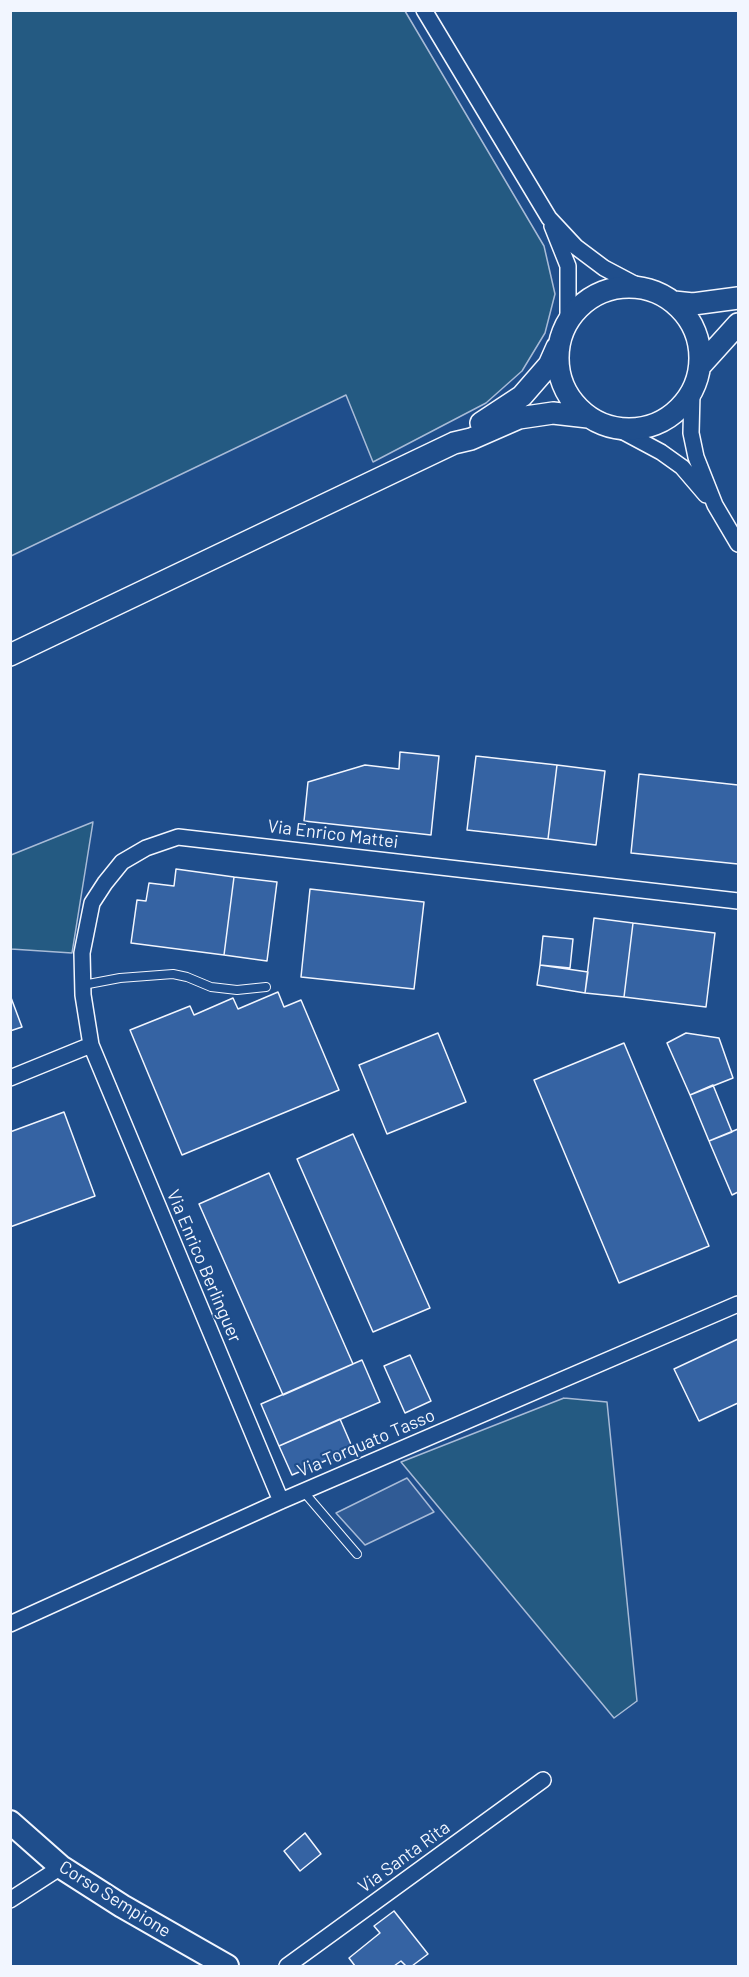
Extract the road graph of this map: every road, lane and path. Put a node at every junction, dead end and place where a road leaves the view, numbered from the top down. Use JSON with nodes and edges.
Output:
{"nodes":[{"id":1,"x":424,"y":10,"type":"edge"},
{"id":2,"x":549,"y":218,"type":"junction"},
{"id":3,"x":640,"y":287,"type":"junction"},
{"id":4,"x":738,"y":298,"type":"edge"},
{"id":5,"x":674,"y":302,"type":"junction"},
{"id":6,"x":568,"y":321,"type":"junction"},
{"id":7,"x":738,"y":324,"type":"edge"},
{"id":8,"x":560,"y":343,"type":"junction"},
{"id":9,"x":701,"y":365,"type":"junction"},
{"id":10,"x":692,"y":393,"type":"junction"},
{"id":11,"x":588,"y":417,"type":"junction"},
{"id":12,"x":618,"y":429,"type":"junction"},
{"id":13,"x":454,"y":443,"type":"junction"},
{"id":14,"x":716,"y":505,"type":"junction"},
{"id":15,"x":738,"y":544,"type":"edge"},
{"id":16,"x":10,"y":655,"type":"edge"},
{"id":17,"x":738,"y":901,"type":"edge"},
{"id":18,"x":83,"y":985,"type":"junction"},
{"id":19,"x":266,"y":987,"type":"dead end"},
{"id":20,"x":91,"y":1046,"type":"junction"},
{"id":21,"x":10,"y":1078,"type":"edge"},
{"id":22,"x":738,"y":1304,"type":"edge"},
{"id":23,"x":303,"y":1491,"type":"junction"},
{"id":24,"x":281,"y":1501,"type":"junction"},
{"id":25,"x":357,"y":1554,"type":"dead end"},
{"id":26,"x":10,"y":1623,"type":"edge"},
{"id":27,"x":543,"y":1780,"type":"dead end"},
{"id":28,"x":10,"y":1822,"type":"edge"},
{"id":29,"x":61,"y":1867,"type":"junction"},
{"id":30,"x":10,"y":1900,"type":"edge"},
{"id":31,"x":227,"y":1966,"type":"edge"},
{"id":32,"x":287,"y":1966,"type":"edge"}],
"edges":[{"from":1,"to":2,"type":"street"},
{"from":2,"to":3,"type":"street"},
{"from":2,"to":6,"type":"street"},
{"from":3,"to":5,"type":"main road"},
{"from":3,"to":6,"type":"main road"},
{"from":4,"to":5,"type":"main road"},
{"from":5,"to":9,"type":"main road"},
{"from":6,"to":8,"type":"main road"},
{"from":7,"to":9,"type":"main road"},
{"from":8,"to":11,"type":"main road"},
{"from":8,"to":13,"type":"main road"},
{"from":9,"to":10,"type":"main road"},
{"from":10,"to":12,"type":"main road"},
{"from":10,"to":14,"type":"street"},
{"from":11,"to":12,"type":"main road"},
{"from":11,"to":13,"type":"main road"},
{"from":12,"to":14,"type":"street"},
{"from":13,"to":16,"type":"main road"},
{"from":14,"to":15,"type":"street"},
{"from":17,"to":18,"type":"street","name":"Via Enrico Mattei"},
{"from":18,"to":19,"type":"lane"},
{"from":18,"to":20,"type":"street","name":"Via Enrico Mattei"},
{"from":20,"to":21,"type":"street"},
{"from":20,"to":24,"type":"street","name":"Via Enrico Berlinguer"},
{"from":22,"to":23,"type":"street","name":"Via Torquato Tasso"},
{"from":23,"to":24,"type":"street","name":"Via Torquato Tasso"},
{"from":23,"to":25,"type":"lane"},
{"from":24,"to":26,"type":"street","name":"Via Torquato Tasso"},
{"from":27,"to":32,"type":"street","name":"Via Santa Rita"},
{"from":28,"to":29,"type":"main road","name":"Corso Sempione"},
{"from":29,"to":30,"type":"street"},
{"from":29,"to":31,"type":"main road","name":"Corso Sempione"}]}
